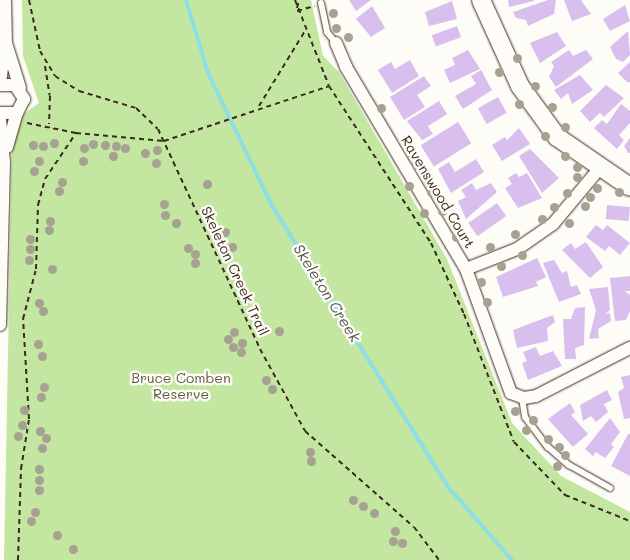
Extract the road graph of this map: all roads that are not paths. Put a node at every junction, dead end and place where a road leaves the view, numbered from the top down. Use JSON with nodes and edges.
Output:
{"nodes":[{"id":1,"x":5,"y":0,"type":"edge"},
{"id":2,"x":481,"y":0,"type":"edge"},
{"id":3,"x":321,"y":3,"type":"dead end"},
{"id":4,"x":6,"y":43,"type":"junction"},
{"id":5,"x":336,"y":43,"type":"joint"},
{"id":6,"x":0,"y":84,"type":"edge"},
{"id":7,"x":20,"y":88,"type":"junction"},
{"id":8,"x":0,"y":113,"type":"edge"},
{"id":9,"x":17,"y":113,"type":"junction"},
{"id":10,"x":0,"y":119,"type":"edge"},
{"id":11,"x":4,"y":162,"type":"junction"},
{"id":12,"x":599,"y":170,"type":"junction"},
{"id":13,"x":630,"y":187,"type":"edge"},
{"id":14,"x":466,"y":270,"type":"junction"},
{"id":15,"x":0,"y":325,"type":"edge"},
{"id":16,"x":630,"y":348,"type":"edge"},
{"id":17,"x":522,"y":398,"type":"junction"},
{"id":18,"x":610,"y":488,"type":"dead end"}],
"edges":[{"from":1,"to":4,"type":"street"},
{"from":2,"to":12,"type":"street"},
{"from":3,"to":5,"type":"lane","name":"Ravenswood Court"},
{"from":4,"to":6,"type":"street"},
{"from":4,"to":7,"type":"street"},
{"from":5,"to":14,"type":"street","name":"Ravenswood Court"},
{"from":6,"to":7,"type":"street"},
{"from":7,"to":9,"type":"street"},
{"from":8,"to":9,"type":"street"},
{"from":9,"to":11,"type":"street"},
{"from":10,"to":11,"type":"street"},
{"from":11,"to":15,"type":"street"},
{"from":12,"to":13,"type":"street"},
{"from":12,"to":14,"type":"street"},
{"from":14,"to":17,"type":"street","name":"Ravenswood Court"},
{"from":16,"to":17,"type":"street"},
{"from":17,"to":18,"type":"lane"}]}
